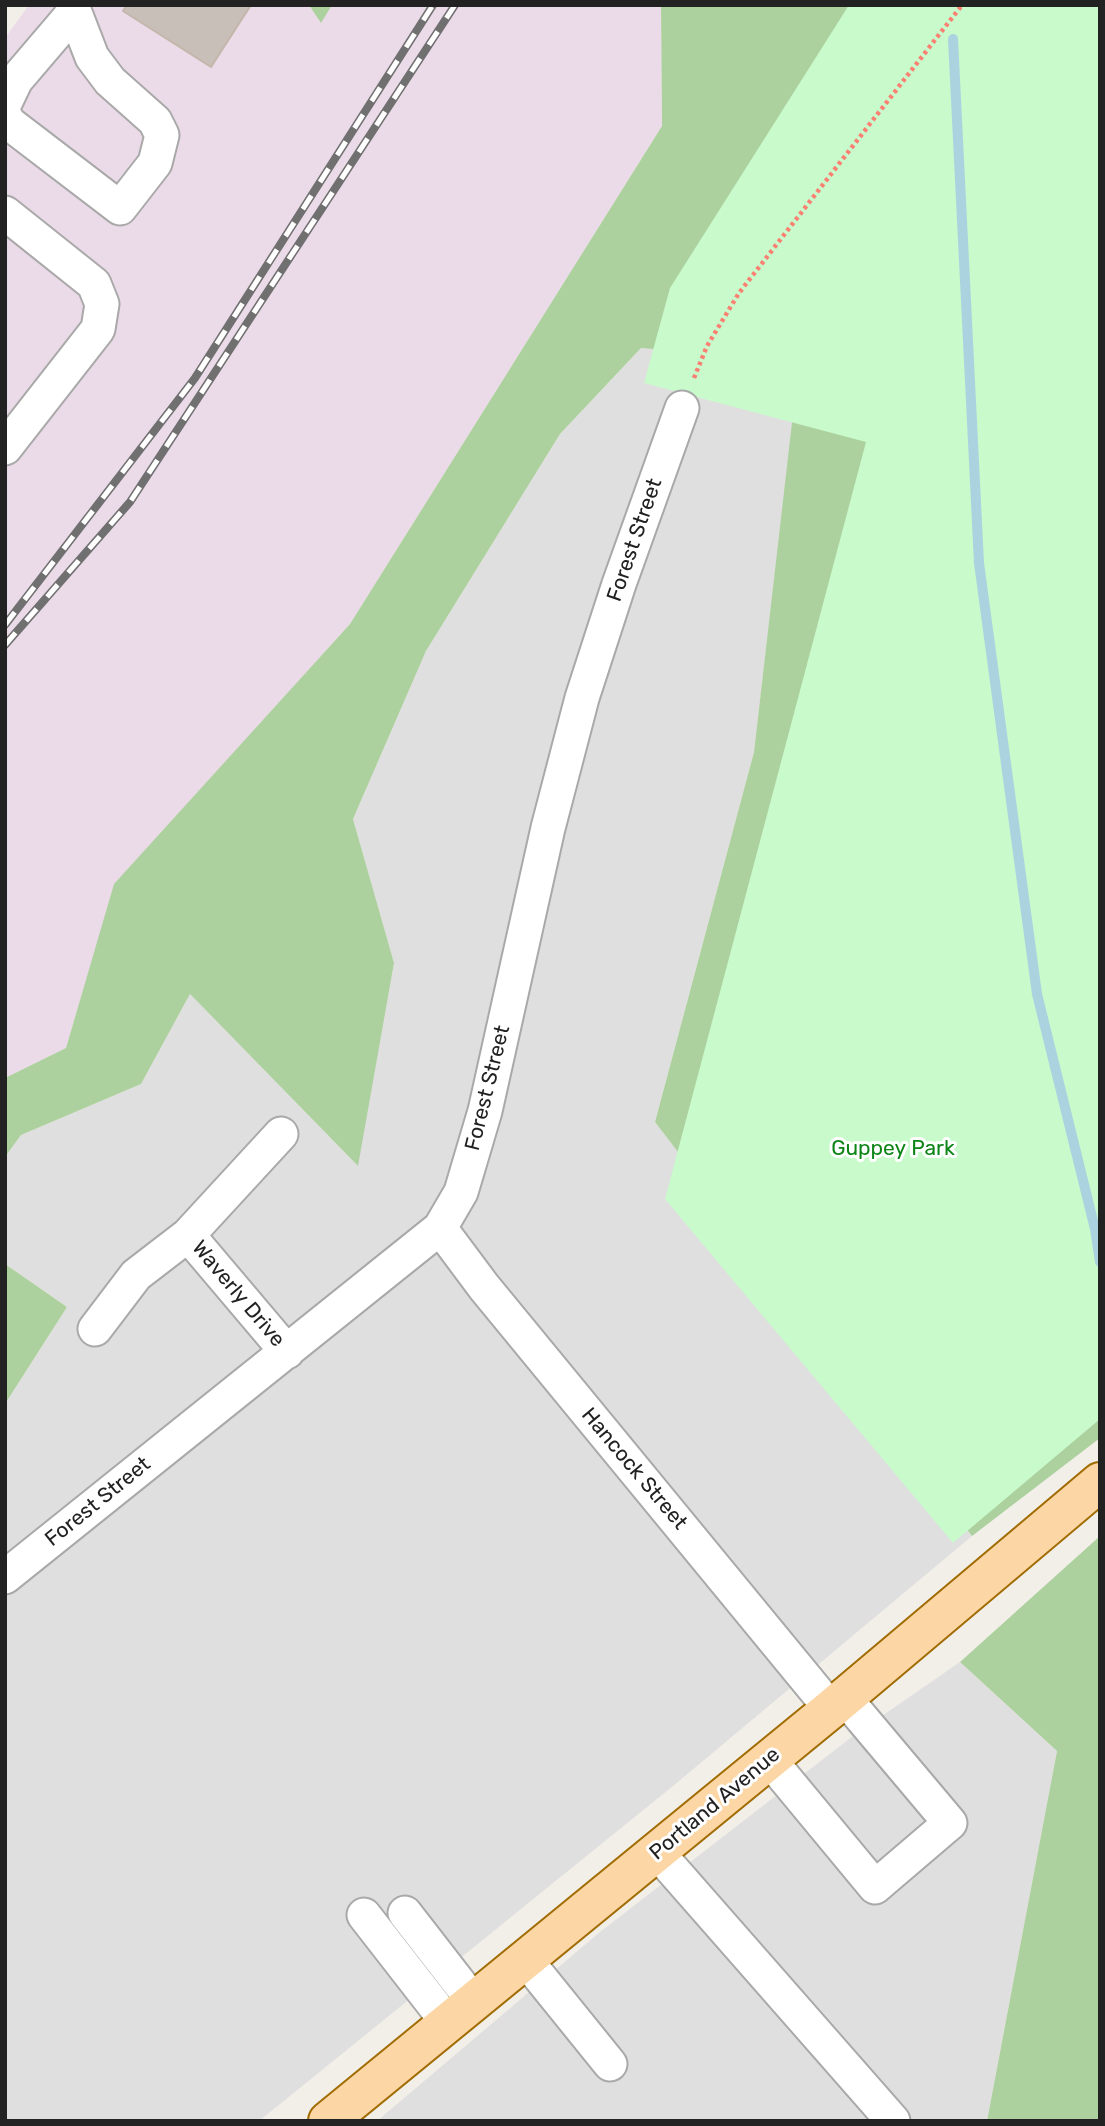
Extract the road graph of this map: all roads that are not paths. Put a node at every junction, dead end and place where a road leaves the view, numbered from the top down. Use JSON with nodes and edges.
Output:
{"nodes":[{"id":1,"x":73,"y":9,"type":"edge"},
{"id":2,"x":5,"y":103,"type":"edge"},
{"id":3,"x":5,"y":116,"type":"edge"},
{"id":4,"x":5,"y":213,"type":"edge"},
{"id":5,"x":682,"y":408,"type":"road end"},
{"id":6,"x":6,"y":446,"type":"edge"},
{"id":7,"x":281,"y":1133,"type":"dead end"},
{"id":8,"x":440,"y":1228,"type":"junction"},
{"id":9,"x":188,"y":1235,"type":"junction"},
{"id":10,"x":95,"y":1329,"type":"dead end"},
{"id":11,"x":287,"y":1352,"type":"junction"},
{"id":12,"x":1100,"y":1482,"type":"edge"},
{"id":13,"x":5,"y":1577,"type":"edge"},
{"id":14,"x":837,"y":1703,"type":"junction"},
{"id":15,"x":769,"y":1759,"type":"junction"},
{"id":16,"x":657,"y":1852,"type":"junction"},
{"id":17,"x":405,"y":1913,"type":"dead end"},
{"id":18,"x":364,"y":1915,"type":"dead end"},
{"id":19,"x":526,"y":1960,"type":"junction"},
{"id":20,"x":461,"y":2012,"type":"junction"},
{"id":21,"x":610,"y":2064,"type":"dead end"},
{"id":22,"x":328,"y":2121,"type":"edge"},
{"id":23,"x":893,"y":2121,"type":"edge"}],
"edges":[{"from":1,"to":2,"type":"street"},
{"from":1,"to":3,"type":"street"},
{"from":4,"to":6,"type":"street"},
{"from":5,"to":8,"type":"street","name":"Forest Street"},
{"from":7,"to":9,"type":"street","name":"Waverly Drive"},
{"from":8,"to":11,"type":"street","name":"Forest Street"},
{"from":8,"to":14,"type":"street","name":"Hancock Street"},
{"from":9,"to":10,"type":"street","name":"Waverly Drive"},
{"from":9,"to":11,"type":"street","name":"Waverly Drive"},
{"from":11,"to":13,"type":"street","name":"Forest Street"},
{"from":12,"to":14,"type":"main road","name":"Portland Avenue"},
{"from":14,"to":15,"type":"main road","name":"Portland Avenue"},
{"from":14,"to":15,"type":"street","name":"Hancock Street"},
{"from":15,"to":16,"type":"main road","name":"Portland Avenue"},
{"from":16,"to":19,"type":"main road","name":"Portland Avenue"},
{"from":16,"to":23,"type":"street"},
{"from":17,"to":20,"type":"street"},
{"from":18,"to":20,"type":"street"},
{"from":19,"to":20,"type":"main road","name":"Portland Avenue"},
{"from":19,"to":21,"type":"street"},
{"from":20,"to":22,"type":"main road","name":"Portland Avenue"}]}
